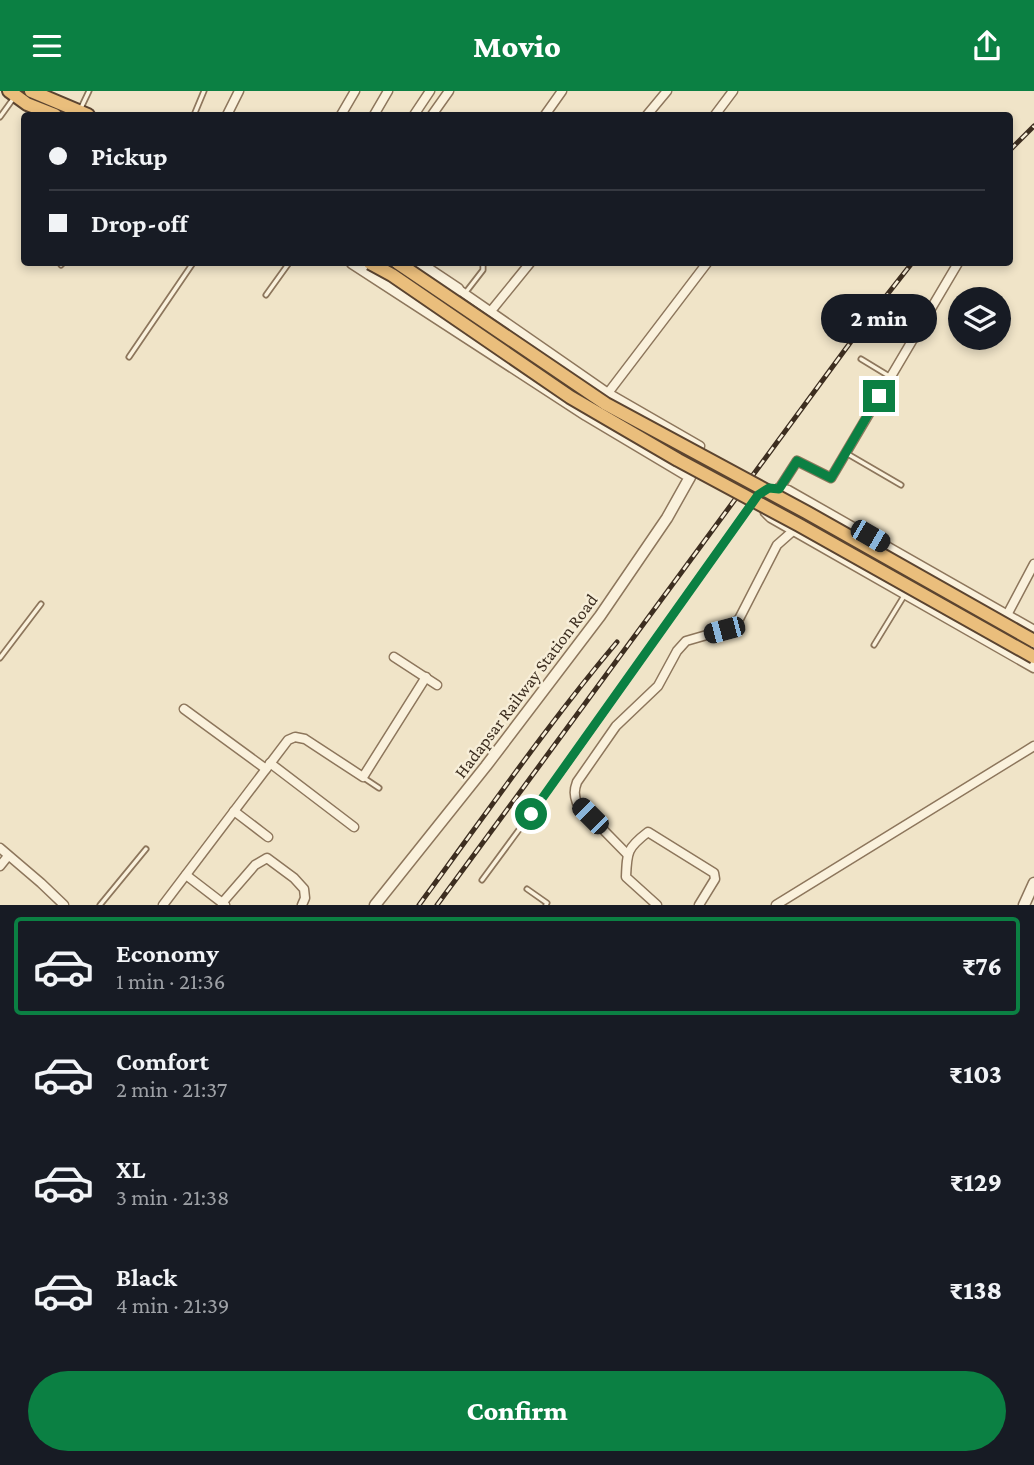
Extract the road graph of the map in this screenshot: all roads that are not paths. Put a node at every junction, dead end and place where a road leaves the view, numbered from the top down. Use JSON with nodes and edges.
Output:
{"nodes":[{"id":1,"x":31,"y":91,"type":"edge"},
{"id":2,"x":89,"y":91,"type":"edge"},
{"id":3,"x":205,"y":91,"type":"edge"},
{"id":4,"x":239,"y":91,"type":"edge"},
{"id":5,"x":355,"y":91,"type":"edge"},
{"id":6,"x":388,"y":91,"type":"edge"},
{"id":7,"x":430,"y":91,"type":"edge"},
{"id":8,"x":449,"y":91,"type":"edge"},
{"id":9,"x":562,"y":91,"type":"edge"},
{"id":10,"x":667,"y":91,"type":"edge"},
{"id":11,"x":733,"y":91,"type":"edge"},
{"id":12,"x":12,"y":93,"type":"edge"},
{"id":13,"x":47,"y":112,"type":"edge"},
{"id":14,"x":79,"y":112,"type":"edge"},
{"id":15,"x":84,"y":112,"type":"edge"},
{"id":16,"x":195,"y":112,"type":"edge"},
{"id":17,"x":228,"y":112,"type":"edge"},
{"id":18,"x":343,"y":112,"type":"edge"},
{"id":19,"x":376,"y":112,"type":"edge"},
{"id":20,"x":416,"y":112,"type":"edge"},
{"id":21,"x":434,"y":112,"type":"edge"},
{"id":22,"x":547,"y":112,"type":"edge"},
{"id":23,"x":650,"y":112,"type":"edge"},
{"id":24,"x":717,"y":112,"type":"edge"},
{"id":25,"x":0,"y":117,"type":"edge"},
{"id":26,"x":191,"y":266,"type":"edge"},
{"id":27,"x":287,"y":266,"type":"edge"},
{"id":28,"x":357,"y":266,"type":"edge"},
{"id":29,"x":376,"y":266,"type":"edge"},
{"id":30,"x":402,"y":266,"type":"edge"},
{"id":31,"x":424,"y":266,"type":"edge"},
{"id":32,"x":483,"y":266,"type":"edge"},
{"id":33,"x":528,"y":266,"type":"edge"},
{"id":34,"x":705,"y":266,"type":"edge"},
{"id":35,"x":956,"y":266,"type":"edge"},
{"id":36,"x":462,"y":291,"type":"junction"},
{"id":37,"x":266,"y":295,"type":"dead end"},
{"id":38,"x":491,"y":311,"type":"junction"},
{"id":39,"x":439,"y":318,"type":"junction"},
{"id":40,"x":129,"y":357,"type":"dead end"},
{"id":41,"x":861,"y":359,"type":"dead end"},
{"id":42,"x":891,"y":377,"type":"junction"},
{"id":43,"x":608,"y":393,"type":"junction"},
{"id":44,"x":700,"y":446,"type":"dead end"},
{"id":45,"x":846,"y":453,"type":"junction"},
{"id":46,"x":901,"y":485,"type":"dead end"},
{"id":47,"x":779,"y":489,"type":"junction"},
{"id":48,"x":794,"y":530,"type":"junction"},
{"id":49,"x":1034,"y":564,"type":"edge"},
{"id":50,"x":939,"y":577,"type":"junction"},
{"id":51,"x":905,"y":594,"type":"junction"},
{"id":52,"x":41,"y":604,"type":"dead end"},
{"id":53,"x":924,"y":605,"type":"junction"},
{"id":54,"x":1007,"y":615,"type":"junction"},
{"id":55,"x":1034,"y":631,"type":"edge"},
{"id":56,"x":1034,"y":641,"type":"edge"},
{"id":57,"x":874,"y":645,"type":"dead end"},
{"id":58,"x":394,"y":657,"type":"dead end"},
{"id":59,"x":1034,"y":657,"type":"edge"},
{"id":60,"x":0,"y":658,"type":"edge"},
{"id":61,"x":1034,"y":667,"type":"edge"},
{"id":62,"x":426,"y":677,"type":"junction"},
{"id":63,"x":437,"y":685,"type":"dead end"},
{"id":64,"x":184,"y":709,"type":"dead end"},
{"id":65,"x":1034,"y":746,"type":"edge"},
{"id":66,"x":268,"y":766,"type":"junction"},
{"id":67,"x":363,"y":777,"type":"junction"},
{"id":68,"x":379,"y":788,"type":"dead end"},
{"id":69,"x":234,"y":811,"type":"junction"},
{"id":70,"x":354,"y":827,"type":"dead end"},
{"id":71,"x":268,"y":837,"type":"dead end"},
{"id":72,"x":0,"y":848,"type":"edge"},
{"id":73,"x":146,"y":849,"type":"dead end"},
{"id":74,"x":627,"y":854,"type":"junction"},
{"id":75,"x":8,"y":856,"type":"junction"},
{"id":76,"x":0,"y":866,"type":"edge"},
{"id":77,"x":186,"y":875,"type":"junction"},
{"id":78,"x":482,"y":880,"type":"dead end"},
{"id":79,"x":1034,"y":883,"type":"edge"},
{"id":80,"x":527,"y":889,"type":"dead end"},
{"id":81,"x":223,"y":904,"type":"edge"},
{"id":82,"x":64,"y":905,"type":"edge"},
{"id":83,"x":100,"y":905,"type":"edge"},
{"id":84,"x":163,"y":905,"type":"edge"},
{"id":85,"x":302,"y":905,"type":"edge"},
{"id":86,"x":375,"y":905,"type":"edge"},
{"id":87,"x":546,"y":905,"type":"edge"},
{"id":88,"x":657,"y":905,"type":"edge"},
{"id":89,"x":699,"y":905,"type":"edge"},
{"id":90,"x":776,"y":905,"type":"edge"},
{"id":91,"x":1024,"y":905,"type":"edge"}],
"edges":[{"from":1,"to":14,"type":"highway"},
{"from":2,"to":15,"type":"lane"},
{"from":3,"to":16,"type":"lane"},
{"from":4,"to":17,"type":"street"},
{"from":5,"to":18,"type":"street"},
{"from":6,"to":19,"type":"street"},
{"from":7,"to":20,"type":"street"},
{"from":8,"to":21,"type":"street"},
{"from":9,"to":22,"type":"street"},
{"from":10,"to":23,"type":"street"},
{"from":11,"to":24,"type":"street"},
{"from":12,"to":13,"type":"highway"},
{"from":12,"to":25,"type":"lane"},
{"from":26,"to":40,"type":"lane"},
{"from":27,"to":37,"type":"lane"},
{"from":28,"to":39,"type":"street"},
{"from":29,"to":59,"type":"highway","bridge":true},
{"from":30,"to":56,"type":"highway","bridge":true},
{"from":31,"to":36,"type":"street"},
{"from":32,"to":36,"type":"lane"},
{"from":33,"to":38,"type":"street"},
{"from":34,"to":43,"type":"street"},
{"from":35,"to":42,"type":"street"},
{"from":36,"to":38,"type":"street"},
{"from":36,"to":39,"type":"street"},
{"from":38,"to":43,"type":"street"},
{"from":39,"to":86,"type":"street","name":"Hadapsar Railway Station Road"},
{"from":41,"to":42,"type":"lane"},
{"from":42,"to":45,"type":"street"},
{"from":43,"to":44,"type":"street"},
{"from":45,"to":46,"type":"lane"},
{"from":45,"to":47,"type":"street"},
{"from":47,"to":48,"type":"street"},
{"from":47,"to":50,"type":"street"},
{"from":47,"to":78,"type":"lane"},
{"from":48,"to":51,"type":"street"},
{"from":48,"to":74,"type":"street"},
{"from":49,"to":54,"type":"street"},
{"from":50,"to":53,"type":"street"},
{"from":50,"to":54,"type":"street"},
{"from":51,"to":53,"type":"street"},
{"from":51,"to":57,"type":"lane"},
{"from":52,"to":60,"type":"lane"},
{"from":53,"to":61,"type":"street"},
{"from":54,"to":55,"type":"street"},
{"from":58,"to":62,"type":"street"},
{"from":62,"to":63,"type":"street"},
{"from":62,"to":67,"type":"street"},
{"from":64,"to":66,"type":"street"},
{"from":65,"to":90,"type":"street"},
{"from":66,"to":67,"type":"street"},
{"from":66,"to":69,"type":"street"},
{"from":66,"to":70,"type":"street"},
{"from":67,"to":68,"type":"lane"},
{"from":69,"to":71,"type":"street"},
{"from":69,"to":77,"type":"street"},
{"from":72,"to":75,"type":"street"},
{"from":73,"to":83,"type":"lane"},
{"from":74,"to":88,"type":"street"},
{"from":74,"to":89,"type":"street"},
{"from":75,"to":76,"type":"street"},
{"from":75,"to":82,"type":"street"},
{"from":77,"to":81,"type":"street"},
{"from":77,"to":84,"type":"street"},
{"from":79,"to":91,"type":"street"},
{"from":80,"to":87,"type":"lane"},
{"from":81,"to":85,"type":"street"}]}
